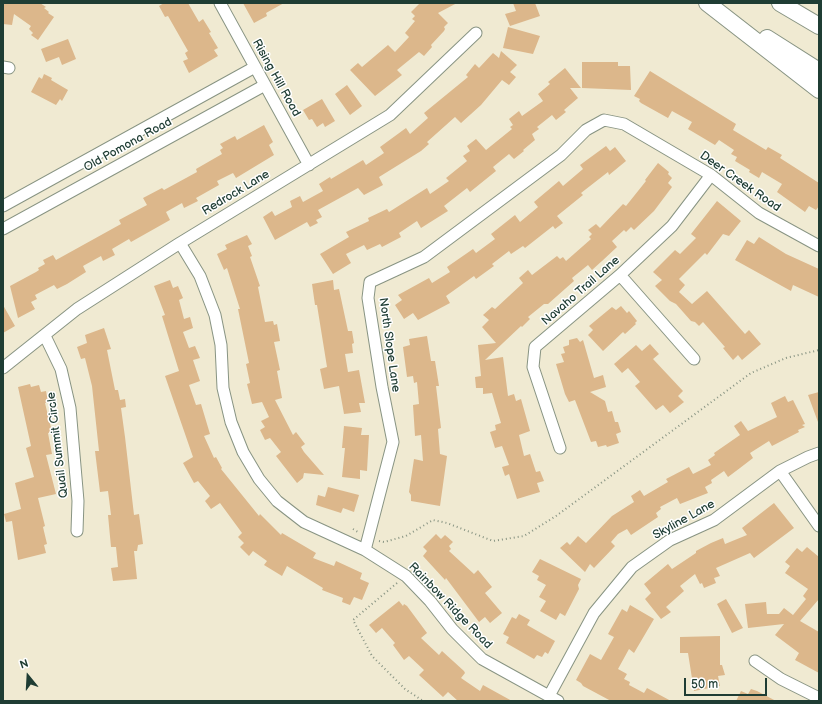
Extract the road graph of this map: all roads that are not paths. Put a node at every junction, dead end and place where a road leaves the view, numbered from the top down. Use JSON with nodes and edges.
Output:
{"nodes":[{"id":1,"x":220,"y":3,"type":"edge"},
{"id":2,"x":707,"y":3,"type":"edge"},
{"id":3,"x":711,"y":3,"type":"edge"},
{"id":4,"x":780,"y":3,"type":"edge"},
{"id":5,"x":791,"y":3,"type":"edge"},
{"id":6,"x":819,"y":18,"type":"edge"},
{"id":7,"x":819,"y":26,"type":"edge"},
{"id":8,"x":476,"y":33,"type":"dead end"},
{"id":9,"x":255,"y":67,"type":"junction"},
{"id":10,"x":819,"y":71,"type":"edge"},
{"id":11,"x":265,"y":85,"type":"junction"},
{"id":12,"x":819,"y":90,"type":"edge"},
{"id":13,"x":604,"y":120,"type":"joint"},
{"id":14,"x":309,"y":165,"type":"junction"},
{"id":15,"x":711,"y":175,"type":"junction"},
{"id":16,"x":3,"y":206,"type":"edge"},
{"id":17,"x":3,"y":228,"type":"edge"},
{"id":18,"x":180,"y":243,"type":"junction"},
{"id":19,"x":819,"y":246,"type":"edge"},
{"id":20,"x":620,"y":275,"type":"junction"},
{"id":21,"x":45,"y":336,"type":"junction"},
{"id":22,"x":694,"y":359,"type":"dead end"},
{"id":23,"x":3,"y":368,"type":"edge"},
{"id":24,"x":560,"y":448,"type":"dead end"},
{"id":25,"x":819,"y":453,"type":"edge"},
{"id":26,"x":780,"y":471,"type":"junction"},
{"id":27,"x":819,"y":526,"type":"edge"},
{"id":28,"x":77,"y":531,"type":"dead end"},
{"id":29,"x":365,"y":550,"type":"junction"},
{"id":30,"x":755,"y":661,"type":"dead end"},
{"id":31,"x":554,"y":698,"type":"edge"},
{"id":32,"x":819,"y":698,"type":"edge"}],
"edges":[{"from":1,"to":9,"type":"street","name":"Rising Hill Road"},
{"from":2,"to":12,"type":"highway"},
{"from":3,"to":10,"type":"highway"},
{"from":4,"to":7,"type":"highway"},
{"from":5,"to":6,"type":"highway"},
{"from":8,"to":14,"type":"street","name":"Redrock Lane"},
{"from":9,"to":11,"type":"street","name":"Rising Hill Road"},
{"from":9,"to":16,"type":"street","name":"Old Pomona Road"},
{"from":11,"to":14,"type":"street","name":"Rising Hill Road"},
{"from":11,"to":17,"type":"street","name":"Old Pomona Road"},
{"from":13,"to":15,"type":"street","name":"Deer Creek Road"},
{"from":13,"to":29,"type":"street","name":"North Slope Lane"},
{"from":14,"to":18,"type":"street","name":"Redrock Lane"},
{"from":15,"to":19,"type":"street","name":"Deer Creek Road"},
{"from":15,"to":20,"type":"street","name":"Navaho Trail Lane"},
{"from":18,"to":21,"type":"street","name":"Redrock Lane"},
{"from":18,"to":29,"type":"street","name":"Rainbow Ridge Road"},
{"from":20,"to":22,"type":"street"},
{"from":20,"to":24,"type":"street","name":"Navaho Trail Lane"},
{"from":21,"to":23,"type":"street","name":"Redrock Lane"},
{"from":21,"to":28,"type":"street","name":"Quail Summit Circle"},
{"from":25,"to":26,"type":"street","name":"Skyline Lane"},
{"from":26,"to":27,"type":"street"},
{"from":26,"to":31,"type":"street","name":"Skyline Lane"},
{"from":29,"to":31,"type":"street","name":"Rainbow Ridge Road"},
{"from":30,"to":32,"type":"street"}]}
